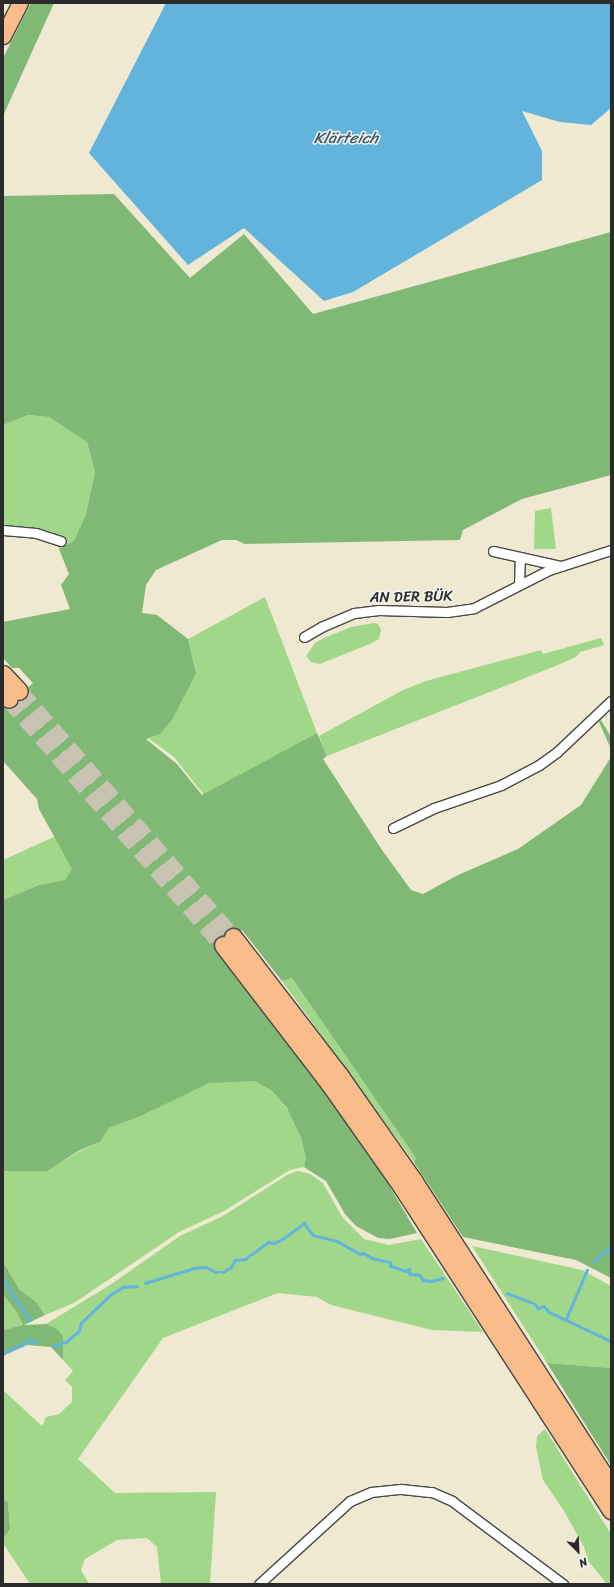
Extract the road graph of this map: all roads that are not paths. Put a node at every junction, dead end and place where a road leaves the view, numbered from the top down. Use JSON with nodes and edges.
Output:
{"nodes":[{"id":1,"x":20,"y":3,"type":"edge"},
{"id":2,"x":3,"y":36,"type":"edge"},
{"id":3,"x":3,"y":530,"type":"edge"},
{"id":4,"x":61,"y":541,"type":"dead end"},
{"id":5,"x":611,"y":550,"type":"edge"},
{"id":6,"x":493,"y":551,"type":"dead end"},
{"id":7,"x":520,"y":557,"type":"junction"},
{"id":8,"x":561,"y":566,"type":"junction"},
{"id":9,"x":519,"y":584,"type":"junction"},
{"id":10,"x":304,"y":638,"type":"dead end"},
{"id":11,"x":3,"y":674,"type":"edge"},
{"id":12,"x":10,"y":694,"type":"tunnel mouth"},
{"id":13,"x":611,"y":701,"type":"edge"},
{"id":14,"x":393,"y":828,"type":"dead end"},
{"id":15,"x":228,"y":941,"type":"tunnel mouth"},
{"id":16,"x":571,"y":1435,"type":"junction"},
{"id":17,"x":611,"y":1486,"type":"edge"},
{"id":18,"x":611,"y":1510,"type":"edge"},
{"id":19,"x":258,"y":1584,"type":"edge"},
{"id":20,"x":562,"y":1584,"type":"edge"}],
"edges":[{"from":1,"to":2,"type":"main road"},
{"from":3,"to":4,"type":"street"},
{"from":5,"to":8,"type":"street","name":"AN DER BÜK"},
{"from":6,"to":7,"type":"street"},
{"from":7,"to":8,"type":"street"},
{"from":7,"to":9,"type":"street"},
{"from":8,"to":9,"type":"street","name":"AN DER BÜK"},
{"from":9,"to":10,"type":"street","name":"AN DER BÜK"},
{"from":11,"to":12,"type":"highway"},
{"from":13,"to":14,"type":"street"},
{"from":15,"to":16,"type":"highway"},
{"from":16,"to":17,"type":"highway"},
{"from":16,"to":18,"type":"highway"},
{"from":19,"to":20,"type":"street"}]}
